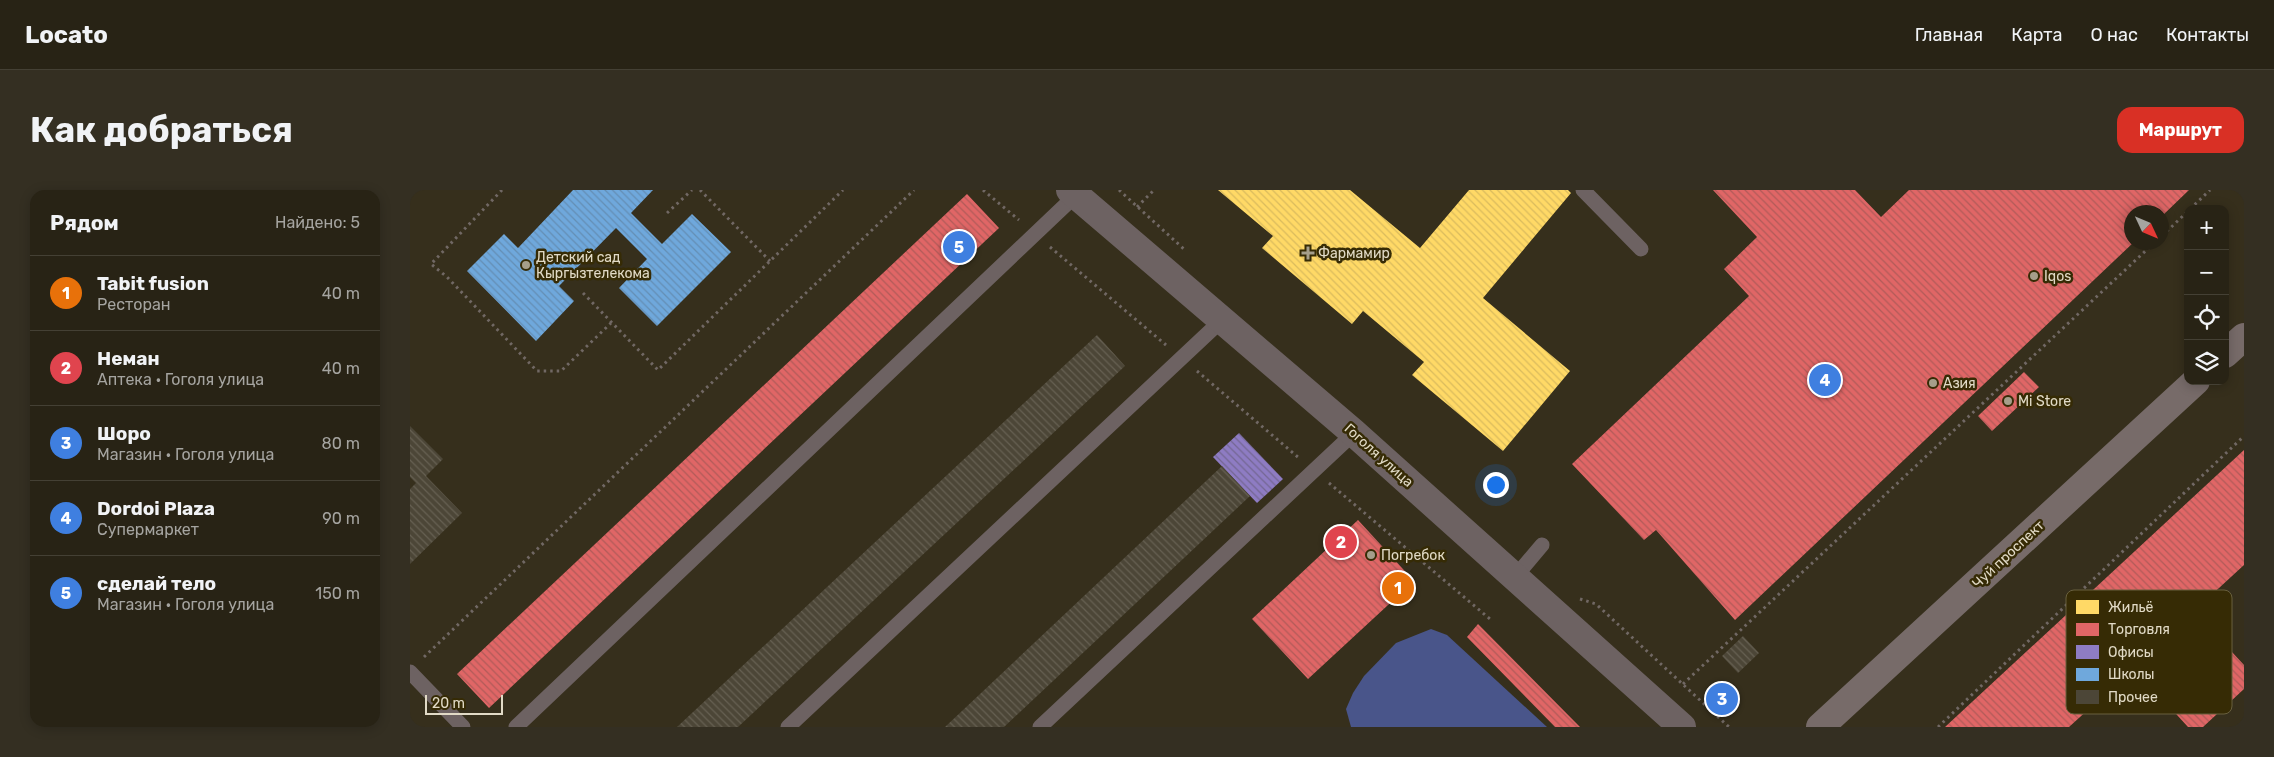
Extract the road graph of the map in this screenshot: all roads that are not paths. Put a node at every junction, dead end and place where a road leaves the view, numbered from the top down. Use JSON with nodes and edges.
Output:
{"nodes":[{"id":1,"x":1583,"y":190,"type":"edge"},
{"id":2,"x":1073,"y":192,"type":"edge"},
{"id":3,"x":1641,"y":249,"type":"dead end"},
{"id":4,"x":1222,"y":320,"type":"junction"},
{"id":5,"x":2244,"y":337,"type":"edge"},
{"id":6,"x":2229,"y":350,"type":"edge"},
{"id":7,"x":2192,"y":385,"type":"edge"},
{"id":8,"x":1354,"y":433,"type":"junction"},
{"id":9,"x":1542,"y":545,"type":"dead end"},
{"id":10,"x":1515,"y":577,"type":"junction"},
{"id":11,"x":414,"y":668,"type":"edge"},
{"id":12,"x":463,"y":727,"type":"edge"},
{"id":13,"x":516,"y":727,"type":"edge"},
{"id":14,"x":788,"y":727,"type":"edge"},
{"id":15,"x":1040,"y":727,"type":"edge"},
{"id":16,"x":1682,"y":727,"type":"edge"},
{"id":17,"x":1820,"y":727,"type":"edge"}],
"edges":[{"from":1,"to":3,"type":"lane"},
{"from":2,"to":4,"type":"street","name":"Гоголя улица"},
{"from":2,"to":13,"type":"lane"},
{"from":4,"to":8,"type":"street","name":"Гоголя улица"},
{"from":4,"to":14,"type":"lane"},
{"from":5,"to":6,"type":"main road"},
{"from":7,"to":17,"type":"main road","name":"Чуй проспект"},
{"from":8,"to":10,"type":"street","name":"Гоголя улица"},
{"from":8,"to":15,"type":"lane"},
{"from":9,"to":10,"type":"lane"},
{"from":10,"to":16,"type":"street","name":"Гоголя улица"},
{"from":11,"to":12,"type":"lane"}]}
